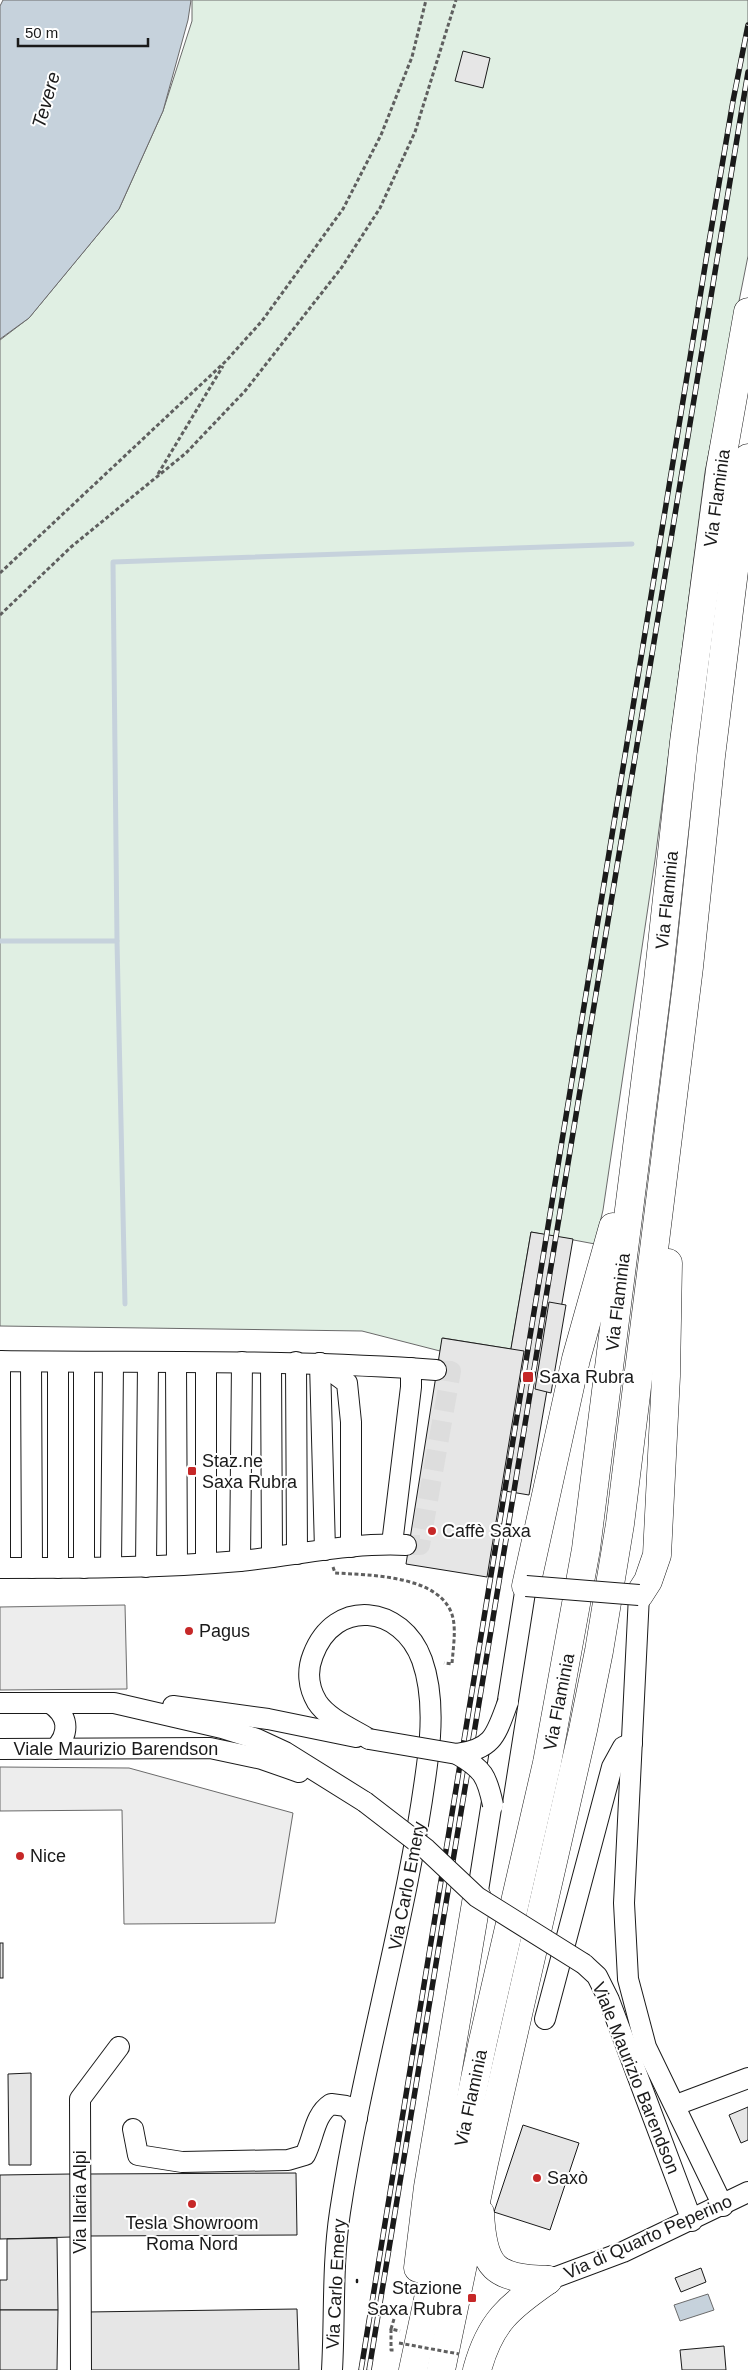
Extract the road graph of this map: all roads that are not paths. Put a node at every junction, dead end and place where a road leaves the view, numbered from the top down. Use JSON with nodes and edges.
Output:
{"nodes":[{"id":1,"x":748,"y":312,"type":"edge"},
{"id":2,"x":748,"y":458,"type":"edge"},
{"id":3,"x":742,"y":565,"type":"edge"},
{"id":4,"x":638,"y":1137,"type":"junction"},
{"id":5,"x":665,"y":1165,"type":"junction"},
{"id":6,"x":0,"y":1361,"type":"edge"},
{"id":7,"x":31,"y":1362,"type":"junction"},
{"id":8,"x":58,"y":1362,"type":"junction"},
{"id":9,"x":84,"y":1362,"type":"junction"},
{"id":10,"x":242,"y":1362,"type":"junction"},
{"id":11,"x":271,"y":1362,"type":"junction"},
{"id":12,"x":296,"y":1362,"type":"junction"},
{"id":13,"x":114,"y":1363,"type":"junction"},
{"id":14,"x":148,"y":1363,"type":"junction"},
{"id":15,"x":206,"y":1363,"type":"junction"},
{"id":16,"x":320,"y":1363,"type":"junction"},
{"id":17,"x":176,"y":1364,"type":"junction"},
{"id":18,"x":410,"y":1368,"type":"junction"},
{"id":19,"x":436,"y":1370,"type":"tunnel mouth"},
{"id":20,"x":352,"y":1547,"type":"junction"},
{"id":21,"x":324,"y":1550,"type":"junction"},
{"id":22,"x":297,"y":1554,"type":"junction"},
{"id":23,"x":272,"y":1557,"type":"junction"},
{"id":24,"x":240,"y":1561,"type":"junction"},
{"id":25,"x":206,"y":1563,"type":"junction"},
{"id":26,"x":177,"y":1565,"type":"junction"},
{"id":27,"x":112,"y":1567,"type":"junction"},
{"id":28,"x":146,"y":1567,"type":"junction"},
{"id":29,"x":0,"y":1568,"type":"edge"},
{"id":30,"x":32,"y":1568,"type":"junction"},
{"id":31,"x":58,"y":1568,"type":"junction"},
{"id":32,"x":84,"y":1568,"type":"junction"},
{"id":33,"x":526,"y":1586,"type":"junction"},
{"id":34,"x":639,"y":1595,"type":"junction"},
{"id":35,"x":508,"y":1702,"type":"junction"},
{"id":36,"x":0,"y":1703,"type":"edge"},
{"id":37,"x":50,"y":1703,"type":"junction"},
{"id":38,"x":114,"y":1703,"type":"junction"},
{"id":39,"x":369,"y":1739,"type":"junction"},
{"id":40,"x":632,"y":1744,"type":"junction"},
{"id":41,"x":0,"y":1749,"type":"edge"},
{"id":42,"x":56,"y":1749,"type":"junction"},
{"id":43,"x":457,"y":1754,"type":"junction"},
{"id":44,"x":345,"y":1791,"type":"junction"},
{"id":45,"x":493,"y":1805,"type":"junction"},
{"id":46,"x":477,"y":1897,"type":"junction"},
{"id":47,"x":545,"y":2019,"type":"dead end"},
{"id":48,"x":119,"y":2047,"type":"dead end"},
{"id":49,"x":748,"y":2078,"type":"edge"},
{"id":50,"x":676,"y":2105,"type":"junction"},
{"id":51,"x":357,"y":2118,"type":"junction"},
{"id":52,"x":133,"y":2129,"type":"dead end"},
{"id":53,"x":479,"y":2186,"type":"junction"},
{"id":54,"x":748,"y":2192,"type":"edge"},
{"id":55,"x":722,"y":2206,"type":"junction"},
{"id":56,"x":692,"y":2221,"type":"junction"},
{"id":57,"x":548,"y":2280,"type":"junction"},
{"id":58,"x":459,"y":2365,"type":"edge"},
{"id":59,"x":81,"y":2370,"type":"edge"},
{"id":60,"x":332,"y":2370,"type":"edge"},
{"id":61,"x":412,"y":2370,"type":"edge"}],
"edges":[{"from":1,"to":4,"type":"highway","name":"Via Flaminia"},
{"from":2,"to":3,"type":"highway","name":"Via Flaminia"},
{"from":3,"to":5,"type":"highway","name":"Via Flaminia"},
{"from":4,"to":33,"type":"highway"},
{"from":4,"to":61,"type":"highway","name":"Via Flaminia"},
{"from":5,"to":34,"type":"highway"},
{"from":5,"to":53,"type":"highway","name":"Via Flaminia"},
{"from":6,"to":7,"type":"street"},
{"from":6,"to":29,"type":"street"},
{"from":7,"to":8,"type":"street"},
{"from":7,"to":30,"type":"street"},
{"from":8,"to":9,"type":"street"},
{"from":8,"to":31,"type":"street"},
{"from":9,"to":13,"type":"street"},
{"from":9,"to":32,"type":"street"},
{"from":10,"to":11,"type":"street"},
{"from":10,"to":15,"type":"street"},
{"from":10,"to":24,"type":"street"},
{"from":11,"to":12,"type":"street"},
{"from":11,"to":23,"type":"street"},
{"from":12,"to":16,"type":"street"},
{"from":12,"to":22,"type":"street"},
{"from":13,"to":14,"type":"street"},
{"from":13,"to":27,"type":"street"},
{"from":14,"to":17,"type":"street"},
{"from":14,"to":28,"type":"street"},
{"from":15,"to":17,"type":"street"},
{"from":15,"to":25,"type":"street"},
{"from":16,"to":18,"type":"street"},
{"from":16,"to":20,"type":"street"},
{"from":16,"to":21,"type":"street"},
{"from":17,"to":26,"type":"street"},
{"from":18,"to":19,"type":"street"},
{"from":18,"to":20,"type":"street"},
{"from":20,"to":21,"type":"street"},
{"from":21,"to":22,"type":"street"},
{"from":22,"to":23,"type":"street"},
{"from":23,"to":24,"type":"street"},
{"from":24,"to":25,"type":"street"},
{"from":25,"to":26,"type":"street"},
{"from":26,"to":28,"type":"street"},
{"from":27,"to":28,"type":"street"},
{"from":27,"to":32,"type":"street"},
{"from":29,"to":30,"type":"street"},
{"from":30,"to":31,"type":"street"},
{"from":31,"to":32,"type":"street"},
{"from":33,"to":34,"type":"street","bridge":true},
{"from":33,"to":35,"type":"street"},
{"from":34,"to":40,"type":"street"},
{"from":35,"to":43,"type":"street","bridge":true},
{"from":35,"to":45,"type":"street","bridge":true},
{"from":36,"to":37,"type":"street","name":"Viale Maurizio Barendson"},
{"from":37,"to":38,"type":"street","name":"Viale Maurizio Barendson"},
{"from":37,"to":42,"type":"street"},
{"from":38,"to":39,"type":"street"},
{"from":38,"to":44,"type":"street","name":"Viale Maurizio Barendson"},
{"from":39,"to":43,"type":"street","bridge":true},
{"from":39,"to":51,"type":"street","name":"Via Carlo Emery"},
{"from":40,"to":47,"type":"street"},
{"from":40,"to":50,"type":"street"},
{"from":41,"to":42,"type":"street","name":"Viale Maurizio Barendson"},
{"from":42,"to":44,"type":"street","name":"Viale Maurizio Barendson"},
{"from":43,"to":45,"type":"street","bridge":true},
{"from":44,"to":46,"type":"street","name":"Viale Maurizio Barendson","bridge":true},
{"from":45,"to":46,"type":"street"},
{"from":46,"to":56,"type":"street","name":"Viale Maurizio Barendson","bridge":true},
{"from":46,"to":61,"type":"highway"},
{"from":48,"to":59,"type":"street","name":"Via Ilaria Alpi"},
{"from":49,"to":50,"type":"street"},
{"from":50,"to":55,"type":"street"},
{"from":51,"to":52,"type":"street"},
{"from":51,"to":60,"type":"street","name":"Via Carlo Emery"},
{"from":53,"to":57,"type":"highway"},
{"from":53,"to":58,"type":"highway","name":"Via Flaminia"},
{"from":54,"to":55,"type":"street","name":"Via di Quarto Peperino"},
{"from":55,"to":56,"type":"street","name":"Via di Quarto Peperino"},
{"from":56,"to":57,"type":"street","name":"Via di Quarto Peperino"},
{"from":57,"to":58,"type":"highway"}]}
